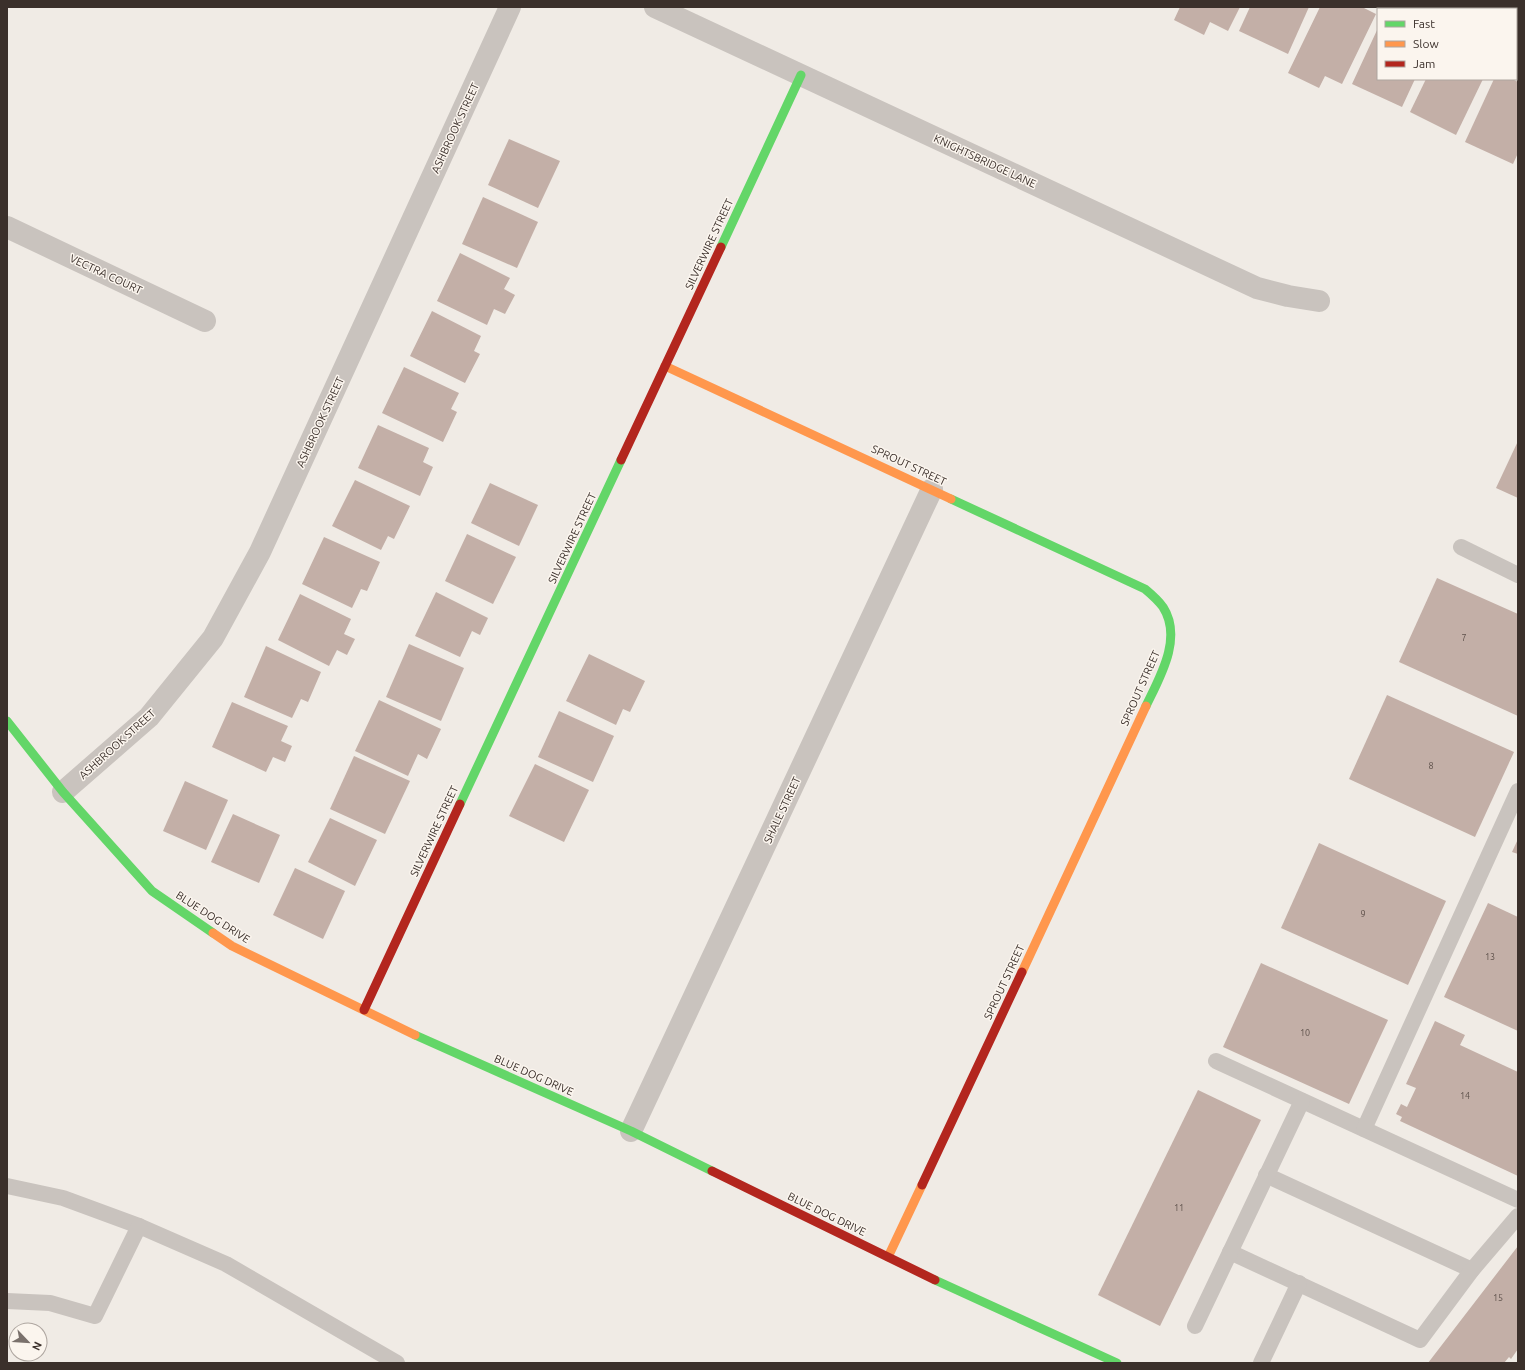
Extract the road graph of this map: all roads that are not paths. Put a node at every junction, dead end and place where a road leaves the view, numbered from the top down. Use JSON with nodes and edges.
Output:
{"nodes":[{"id":1,"x":510,"y":7,"type":"edge"},
{"id":2,"x":655,"y":7,"type":"edge"},
{"id":3,"x":801,"y":75,"type":"junction"},
{"id":4,"x":7,"y":227,"type":"edge"},
{"id":5,"x":1319,"y":301,"type":"dead end"},
{"id":6,"x":205,"y":321,"type":"dead end"},
{"id":7,"x":665,"y":366,"type":"junction"},
{"id":8,"x":932,"y":489,"type":"junction"},
{"id":9,"x":1461,"y":547,"type":"dead end"},
{"id":10,"x":1518,"y":574,"type":"edge"},
{"id":11,"x":7,"y":721,"type":"edge"},
{"id":12,"x":1518,"y":791,"type":"edge"},
{"id":13,"x":63,"y":792,"type":"junction"},
{"id":14,"x":364,"y":1010,"type":"junction"},
{"id":15,"x":1216,"y":1061,"type":"dead end"},
{"id":16,"x":1302,"y":1101,"type":"junction"},
{"id":17,"x":1364,"y":1129,"type":"junction"},
{"id":18,"x":631,"y":1131,"type":"junction"},
{"id":19,"x":1266,"y":1175,"type":"junction"},
{"id":20,"x":7,"y":1186,"type":"edge"},
{"id":21,"x":1518,"y":1200,"type":"edge"},
{"id":22,"x":1518,"y":1216,"type":"edge"},
{"id":23,"x":139,"y":1226,"type":"junction"},
{"id":24,"x":1230,"y":1252,"type":"junction"},
{"id":25,"x":888,"y":1257,"type":"junction"},
{"id":26,"x":1472,"y":1270,"type":"junction"},
{"id":27,"x":1299,"y":1283,"type":"junction"},
{"id":28,"x":7,"y":1301,"type":"edge"},
{"id":29,"x":1195,"y":1326,"type":"dead end"},
{"id":30,"x":396,"y":1363,"type":"edge"},
{"id":31,"x":1117,"y":1363,"type":"edge"},
{"id":32,"x":1261,"y":1363,"type":"edge"}],
"edges":[{"from":1,"to":13,"type":"street","name":"ASHBROOK STREET"},
{"from":2,"to":3,"type":"street","name":"KNIGHTSBRIDGE LANE"},
{"from":3,"to":5,"type":"street","name":"KNIGHTSBRIDGE LANE"},
{"from":3,"to":7,"type":"street","name":"SILVERWIRE STREET"},
{"from":4,"to":6,"type":"street","name":"VECTRA COURT"},
{"from":7,"to":8,"type":"street","name":"SPROUT STREET"},
{"from":7,"to":14,"type":"street","name":"SILVERWIRE STREET"},
{"from":8,"to":18,"type":"street","name":"SHALE STREET"},
{"from":8,"to":25,"type":"street","name":"SPROUT STREET"},
{"from":9,"to":10,"type":"lane"},
{"from":11,"to":13,"type":"street","name":"BLUE DOG DRIVE"},
{"from":12,"to":17,"type":"lane"},
{"from":13,"to":14,"type":"street","name":"BLUE DOG DRIVE"},
{"from":14,"to":18,"type":"street","name":"BLUE DOG DRIVE"},
{"from":15,"to":16,"type":"lane"},
{"from":16,"to":17,"type":"lane"},
{"from":16,"to":19,"type":"lane"},
{"from":17,"to":21,"type":"lane"},
{"from":18,"to":25,"type":"street","name":"BLUE DOG DRIVE"},
{"from":19,"to":24,"type":"lane"},
{"from":19,"to":26,"type":"lane"},
{"from":20,"to":23,"type":"lane"},
{"from":22,"to":26,"type":"lane"},
{"from":23,"to":28,"type":"lane"},
{"from":23,"to":30,"type":"lane"},
{"from":24,"to":27,"type":"lane"},
{"from":24,"to":29,"type":"lane"},
{"from":25,"to":31,"type":"street","name":"BLUE DOG DRIVE"},
{"from":26,"to":27,"type":"lane"},
{"from":27,"to":32,"type":"lane"}]}
